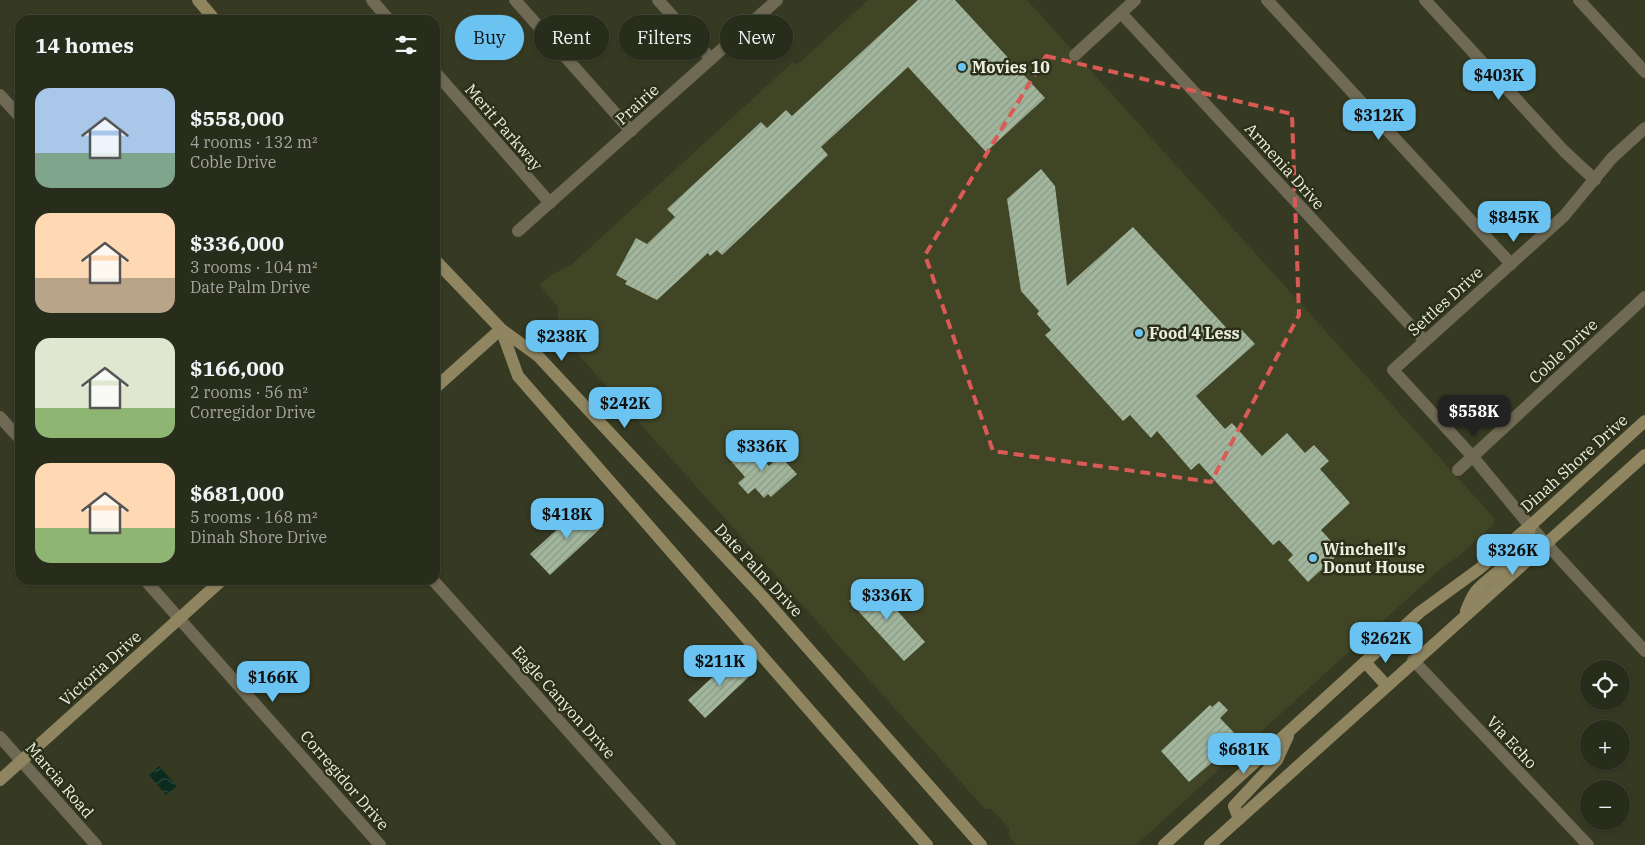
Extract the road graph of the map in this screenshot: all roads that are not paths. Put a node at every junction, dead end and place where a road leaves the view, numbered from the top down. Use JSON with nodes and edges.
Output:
{"nodes":[{"id":1,"x":198,"y":0,"type":"edge"},
{"id":2,"x":372,"y":0,"type":"edge"},
{"id":3,"x":515,"y":0,"type":"edge"},
{"id":4,"x":658,"y":0,"type":"edge"},
{"id":5,"x":777,"y":0,"type":"edge"},
{"id":6,"x":1135,"y":0,"type":"edge"},
{"id":7,"x":1267,"y":0,"type":"edge"},
{"id":8,"x":1425,"y":0,"type":"edge"},
{"id":9,"x":1579,"y":0,"type":"edge"},
{"id":10,"x":1120,"y":13,"type":"junction"},
{"id":11,"x":211,"y":15,"type":"edge"},
{"id":12,"x":385,"y":15,"type":"edge"},
{"id":13,"x":1075,"y":55,"type":"dead end"},
{"id":14,"x":711,"y":59,"type":"junction"},
{"id":15,"x":1645,"y":72,"type":"edge"},
{"id":16,"x":440,"y":78,"type":"edge"},
{"id":17,"x":0,"y":95,"type":"edge"},
{"id":18,"x":15,"y":112,"type":"edge"},
{"id":19,"x":1645,"y":128,"type":"edge"},
{"id":20,"x":631,"y":131,"type":"junction"},
{"id":21,"x":1595,"y":180,"type":"junction"},
{"id":22,"x":550,"y":203,"type":"junction"},
{"id":23,"x":518,"y":231,"type":"dead end"},
{"id":24,"x":1511,"y":264,"type":"junction"},
{"id":25,"x":440,"y":265,"type":"edge"},
{"id":26,"x":1645,"y":297,"type":"edge"},
{"id":27,"x":500,"y":329,"type":"junction"},
{"id":28,"x":1425,"y":341,"type":"junction"},
{"id":29,"x":440,"y":383,"type":"edge"},
{"id":30,"x":0,"y":417,"type":"edge"},
{"id":31,"x":1645,"y":421,"type":"edge"},
{"id":32,"x":15,"y":434,"type":"edge"},
{"id":33,"x":1645,"y":455,"type":"edge"},
{"id":34,"x":1473,"y":457,"type":"junction"},
{"id":35,"x":1458,"y":470,"type":"dead end"},
{"id":36,"x":1530,"y":526,"type":"junction"},
{"id":37,"x":1546,"y":542,"type":"junction"},
{"id":38,"x":149,"y":585,"type":"edge"},
{"id":39,"x":216,"y":585,"type":"edge"},
{"id":40,"x":437,"y":585,"type":"edge"},
{"id":41,"x":1463,"y":616,"type":"junction"},
{"id":42,"x":179,"y":618,"type":"junction"},
{"id":43,"x":1645,"y":651,"type":"edge"},
{"id":44,"x":1413,"y":660,"type":"junction"},
{"id":45,"x":1365,"y":662,"type":"junction"},
{"id":46,"x":1386,"y":685,"type":"junction"},
{"id":47,"x":1291,"y":729,"type":"junction"},
{"id":48,"x":0,"y":736,"type":"edge"},
{"id":49,"x":22,"y":761,"type":"junction"},
{"id":50,"x":0,"y":780,"type":"edge"},
{"id":51,"x":1239,"y":819,"type":"junction"},
{"id":52,"x":96,"y":845,"type":"edge"},
{"id":53,"x":380,"y":845,"type":"edge"},
{"id":54,"x":670,"y":845,"type":"edge"},
{"id":55,"x":927,"y":845,"type":"edge"},
{"id":56,"x":981,"y":845,"type":"edge"},
{"id":57,"x":1164,"y":845,"type":"edge"},
{"id":58,"x":1210,"y":845,"type":"edge"},
{"id":59,"x":1588,"y":845,"type":"edge"}],
"edges":[{"from":1,"to":11,"type":"main road"},
{"from":2,"to":12,"type":"street"},
{"from":3,"to":20,"type":"street"},
{"from":4,"to":14,"type":"street"},
{"from":5,"to":14,"type":"street","name":"Prairie"},
{"from":6,"to":10,"type":"street"},
{"from":7,"to":24,"type":"street"},
{"from":8,"to":21,"type":"street"},
{"from":9,"to":15,"type":"street"},
{"from":10,"to":13,"type":"street"},
{"from":10,"to":28,"type":"street","name":"Armenia Drive"},
{"from":14,"to":20,"type":"street","name":"Prairie"},
{"from":16,"to":22,"type":"street","name":"Merit Parkway"},
{"from":17,"to":18,"type":"street"},
{"from":19,"to":21,"type":"street","name":"Settles Drive"},
{"from":20,"to":22,"type":"street","name":"Prairie"},
{"from":21,"to":24,"type":"street","name":"Settles Drive"},
{"from":22,"to":23,"type":"street","name":"Prairie"},
{"from":24,"to":28,"type":"street","name":"Settles Drive"},
{"from":25,"to":27,"type":"main road","name":"Date Palm Drive"},
{"from":26,"to":34,"type":"street","name":"Coble Drive"},
{"from":27,"to":29,"type":"main road"},
{"from":27,"to":55,"type":"main road","name":"Date Palm Drive"},
{"from":27,"to":56,"type":"main road","name":"Date Palm Drive"},
{"from":28,"to":34,"type":"street","name":"Settles Drive"},
{"from":30,"to":32,"type":"street"},
{"from":31,"to":36,"type":"main road","name":"Dinah Shore Drive"},
{"from":33,"to":37,"type":"main road"},
{"from":34,"to":35,"type":"street","name":"Coble Drive"},
{"from":34,"to":36,"type":"street"},
{"from":36,"to":37,"type":"street"},
{"from":36,"to":41,"type":"main road"},
{"from":36,"to":45,"type":"main road","name":"Dinah Shore Drive"},
{"from":37,"to":41,"type":"main road"},
{"from":37,"to":43,"type":"street"},
{"from":38,"to":42,"type":"street","name":"Corregidor Drive"},
{"from":39,"to":42,"type":"main road","name":"Victoria Drive"},
{"from":40,"to":54,"type":"street","name":"Eagle Canyon Drive"},
{"from":41,"to":44,"type":"main road"},
{"from":42,"to":49,"type":"main road","name":"Victoria Drive"},
{"from":42,"to":53,"type":"street","name":"Corregidor Drive"},
{"from":44,"to":46,"type":"main road"},
{"from":44,"to":59,"type":"street","name":"Via Echo"},
{"from":45,"to":46,"type":"main road"},
{"from":45,"to":47,"type":"main road","name":"Dinah Shore Drive"},
{"from":46,"to":51,"type":"main road"},
{"from":47,"to":51,"type":"main road"},
{"from":47,"to":57,"type":"main road","name":"Dinah Shore Drive"},
{"from":48,"to":49,"type":"street","name":"Marcia Road"},
{"from":49,"to":50,"type":"main road","name":"Victoria Drive"},
{"from":49,"to":52,"type":"street","name":"Marcia Road"},
{"from":51,"to":58,"type":"main road"}]}
